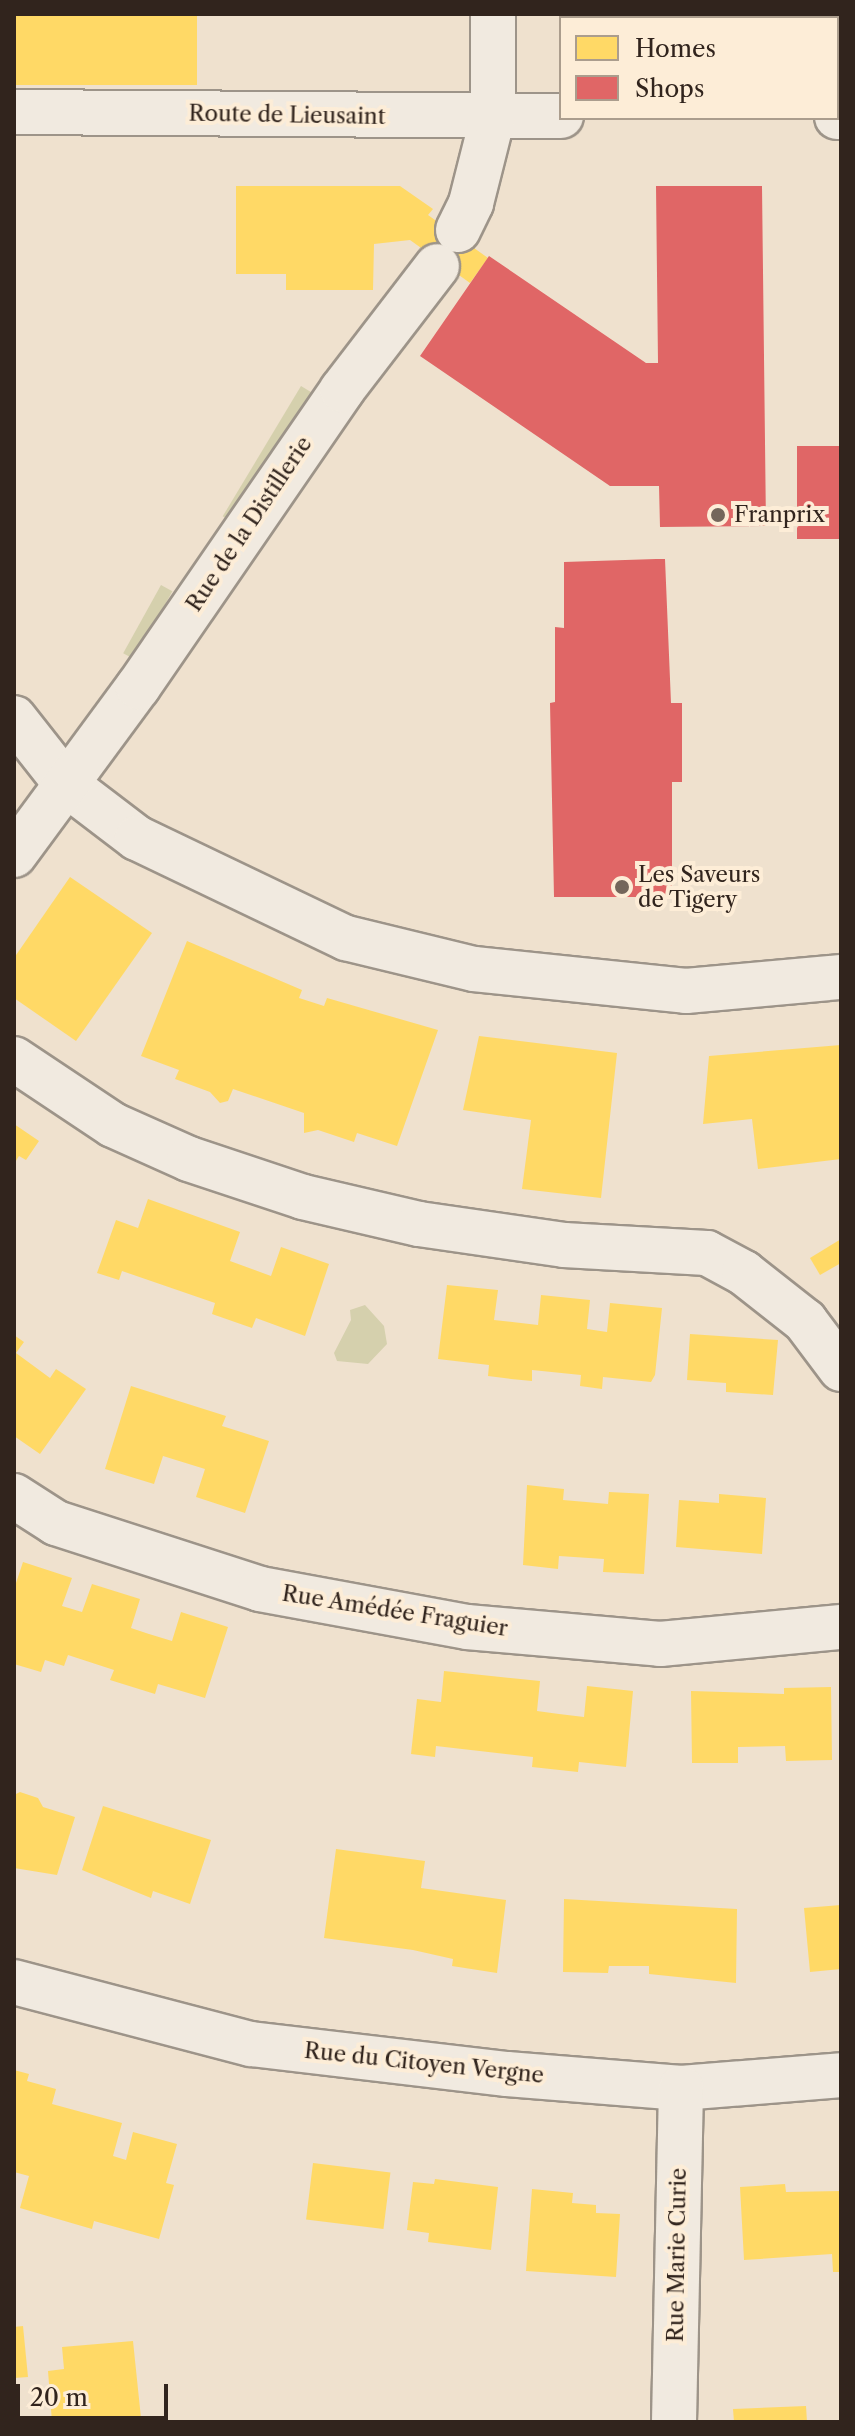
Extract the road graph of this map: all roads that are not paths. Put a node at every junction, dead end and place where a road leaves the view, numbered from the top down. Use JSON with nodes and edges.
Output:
{"nodes":[{"id":1,"x":493,"y":14,"type":"edge"},
{"id":2,"x":14,"y":112,"type":"edge"},
{"id":3,"x":493,"y":116,"type":"junction"},
{"id":4,"x":559,"y":116,"type":"edge"},
{"id":5,"x":14,"y":718,"type":"edge"},
{"id":6,"x":66,"y":784,"type":"junction"},
{"id":7,"x":14,"y":855,"type":"edge"},
{"id":8,"x":841,"y":977,"type":"edge"},
{"id":9,"x":14,"y":1059,"type":"edge"},
{"id":10,"x":841,"y":1369,"type":"edge"},
{"id":11,"x":14,"y":1496,"type":"edge"},
{"id":12,"x":841,"y":1627,"type":"edge"},
{"id":13,"x":14,"y":1982,"type":"edge"},
{"id":14,"x":841,"y":2075,"type":"edge"},
{"id":15,"x":681,"y":2088,"type":"junction"},
{"id":16,"x":674,"y":2422,"type":"edge"}],
"edges":[{"from":1,"to":3,"type":"street","name":"Rue de la Distillerie"},
{"from":2,"to":3,"type":"street","name":"Route de Lieusaint"},
{"from":3,"to":4,"type":"street","name":"Route de Lieusaint"},
{"from":3,"to":6,"type":"street","name":"Rue de la Distillerie"},
{"from":5,"to":6,"type":"street"},
{"from":6,"to":7,"type":"street","name":"Rue de la Distillerie"},
{"from":6,"to":8,"type":"street"},
{"from":9,"to":10,"type":"street"},
{"from":11,"to":12,"type":"street","name":"Rue Amédée Fraguier"},
{"from":13,"to":15,"type":"street","name":"Rue du Citoyen Vergne"},
{"from":14,"to":15,"type":"street","name":"Rue du Citoyen Vergne"},
{"from":15,"to":16,"type":"street","name":"Rue Marie Curie"}]}
